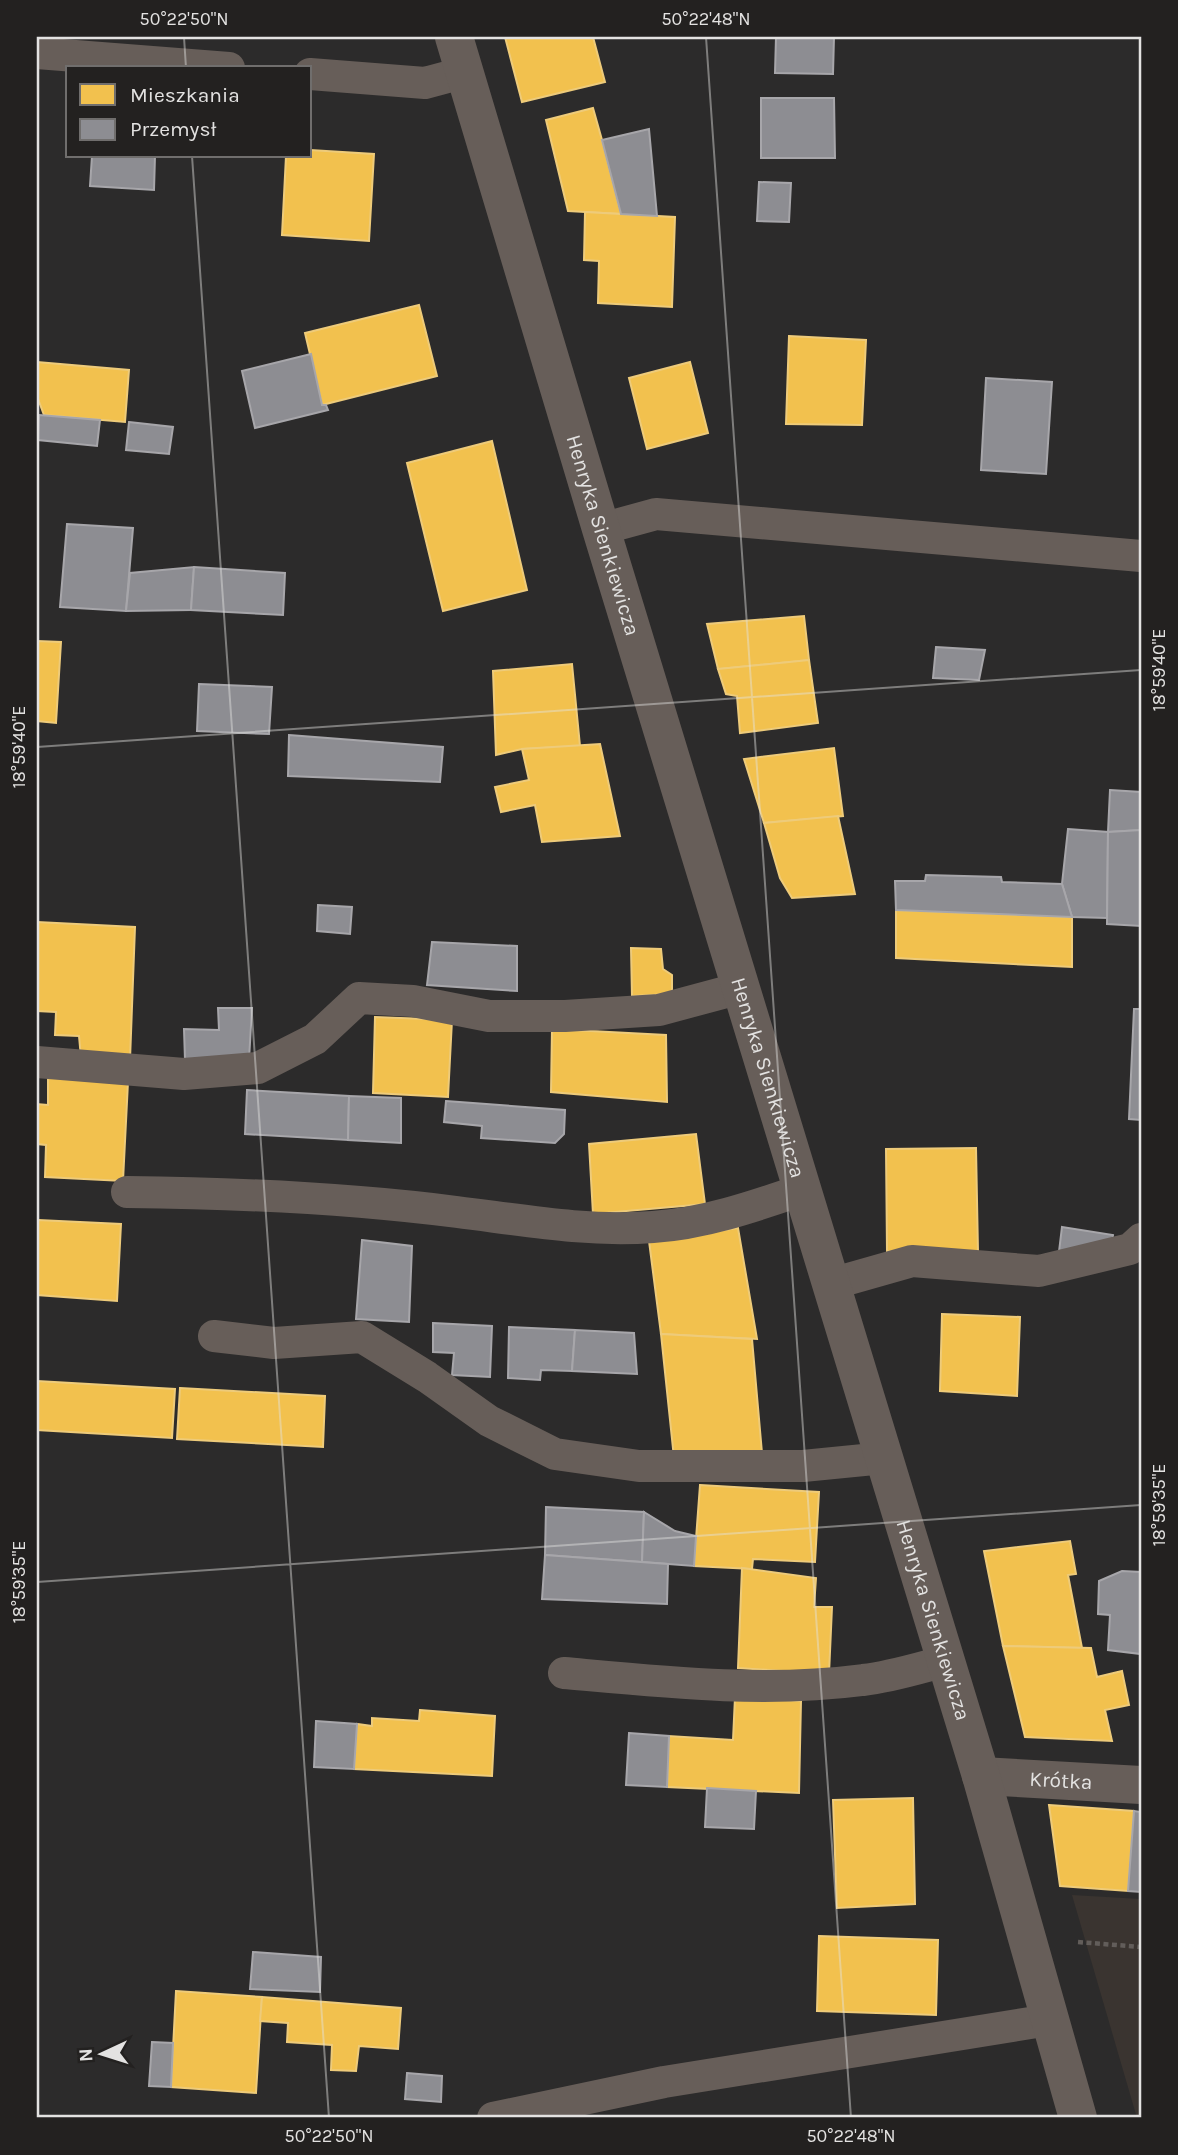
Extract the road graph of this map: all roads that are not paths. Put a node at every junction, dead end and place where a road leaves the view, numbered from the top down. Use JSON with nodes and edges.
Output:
{"nodes":[{"id":1,"x":37,"y":53,"type":"edge"},
{"id":2,"x":460,"y":54,"type":"edge"},
{"id":3,"x":203,"y":66,"type":"edge"},
{"id":4,"x":312,"y":74,"type":"edge"},
{"id":5,"x":601,"y":529,"type":"junction"},
{"id":6,"x":1141,"y":556,"type":"edge"},
{"id":7,"x":741,"y":989,"type":"junction"},
{"id":8,"x":37,"y":1062,"type":"edge"},
{"id":9,"x":802,"y":1190,"type":"junction"},
{"id":10,"x":127,"y":1192,"type":"dead end"},
{"id":11,"x":1141,"y":1239,"type":"edge"},
{"id":12,"x":831,"y":1284,"type":"junction"},
{"id":13,"x":214,"y":1336,"type":"dead end"},
{"id":14,"x":884,"y":1458,"type":"junction"},
{"id":15,"x":946,"y":1661,"type":"junction"},
{"id":16,"x":564,"y":1673,"type":"dead end"},
{"id":17,"x":981,"y":1776,"type":"junction"},
{"id":18,"x":1141,"y":1785,"type":"edge"},
{"id":19,"x":1049,"y":2020,"type":"junction"},
{"id":20,"x":493,"y":2118,"type":"edge"},
{"id":21,"x":1078,"y":2118,"type":"edge"}],
"edges":[{"from":1,"to":3,"type":"lane"},
{"from":2,"to":4,"type":"lane"},
{"from":2,"to":5,"type":"street","name":"Henryka Sienkiewicza"},
{"from":5,"to":6,"type":"lane"},
{"from":5,"to":7,"type":"street","name":"Henryka Sienkiewicza"},
{"from":7,"to":8,"type":"lane"},
{"from":7,"to":9,"type":"street","name":"Henryka Sienkiewicza"},
{"from":9,"to":10,"type":"lane"},
{"from":9,"to":12,"type":"street","name":"Henryka Sienkiewicza"},
{"from":11,"to":12,"type":"lane"},
{"from":12,"to":14,"type":"street","name":"Henryka Sienkiewicza"},
{"from":13,"to":14,"type":"lane"},
{"from":14,"to":15,"type":"street","name":"Henryka Sienkiewicza"},
{"from":15,"to":16,"type":"lane"},
{"from":15,"to":17,"type":"street","name":"Henryka Sienkiewicza"},
{"from":17,"to":18,"type":"street","name":"Krótka"},
{"from":17,"to":19,"type":"street","name":"Henryka Sienkiewicza"},
{"from":19,"to":20,"type":"lane"},
{"from":19,"to":21,"type":"street","name":"Henryka Sienkiewicza"}]}
